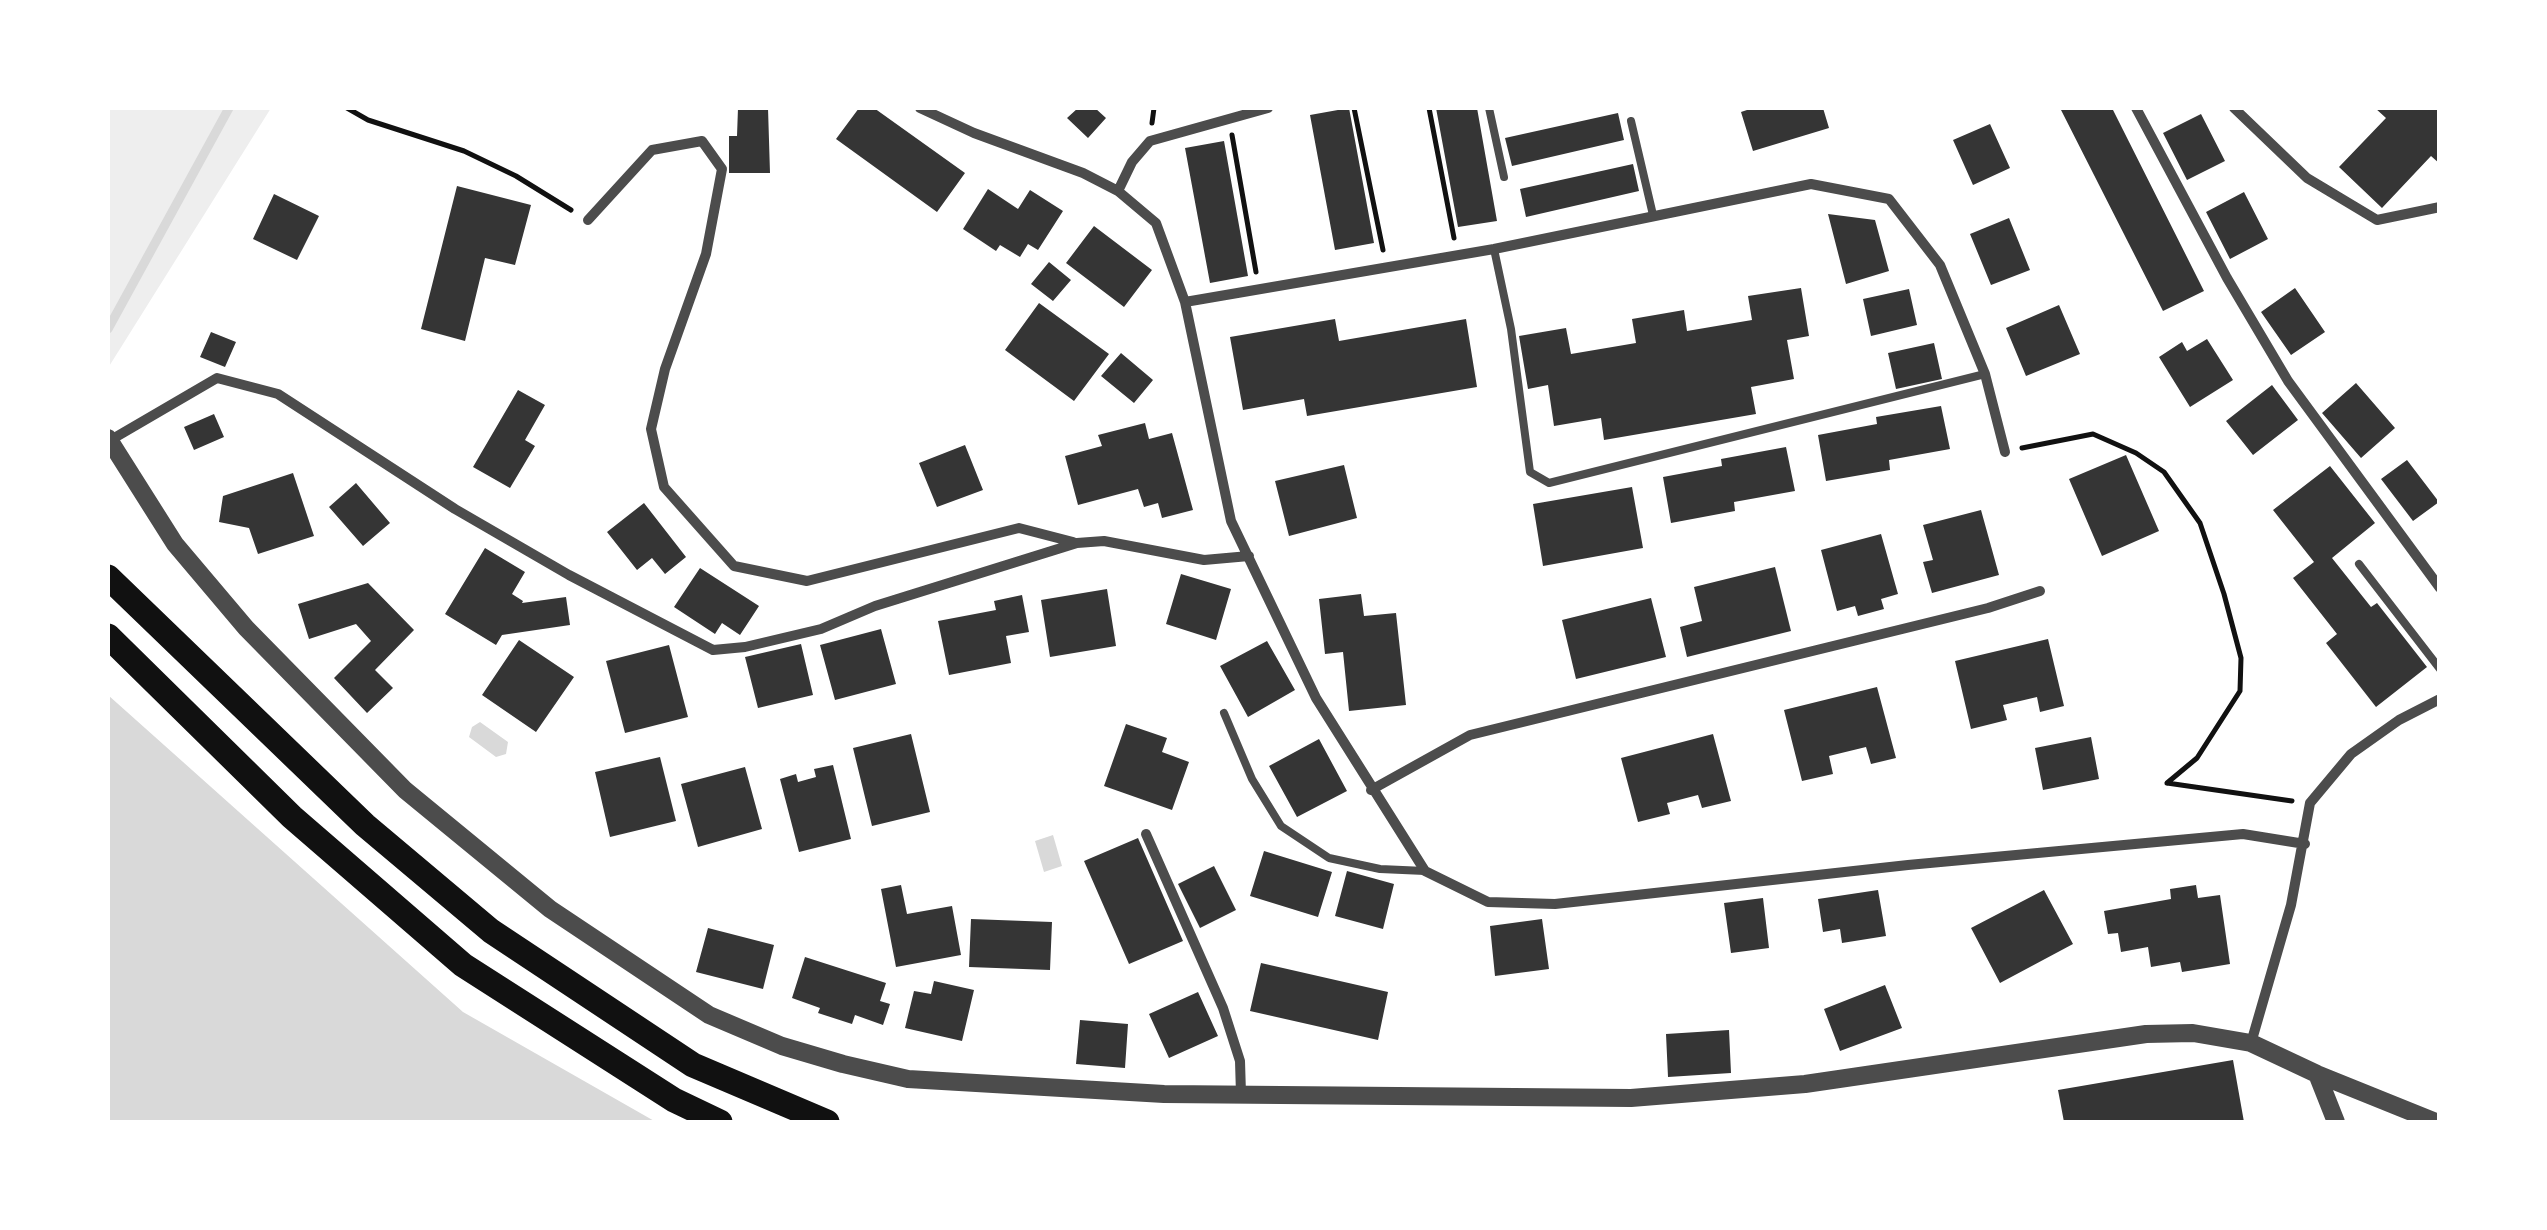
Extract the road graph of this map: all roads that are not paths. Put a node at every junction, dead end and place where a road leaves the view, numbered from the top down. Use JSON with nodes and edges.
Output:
{"nodes":[{"id":1,"x":920,"y":108,"type":"edge"},
{"id":2,"x":1268,"y":108,"type":"edge"},
{"id":3,"x":1489,"y":108,"type":"edge"},
{"id":4,"x":2136,"y":108,"type":"edge"},
{"id":5,"x":2234,"y":108,"type":"edge"},
{"id":6,"x":1630,"y":121,"type":"dead end"},
{"id":7,"x":1504,"y":177,"type":"dead end"},
{"id":8,"x":1118,"y":190,"type":"junction"},
{"id":9,"x":2440,"y":207,"type":"edge"},
{"id":10,"x":1653,"y":214,"type":"junction"},
{"id":11,"x":588,"y":220,"type":"road end"},
{"id":12,"x":1494,"y":249,"type":"junction"},
{"id":13,"x":1185,"y":302,"type":"junction"},
{"id":14,"x":1985,"y":374,"type":"junction"},
{"id":15,"x":108,"y":440,"type":"edge"},
{"id":16,"x":2005,"y":452,"type":"road end"},
{"id":17,"x":1077,"y":543,"type":"junction"},
{"id":18,"x":1249,"y":556,"type":"junction"},
{"id":19,"x":2360,"y":564,"type":"dead end"},
{"id":20,"x":108,"y":577,"type":"edge"},
{"id":21,"x":2440,"y":588,"type":"edge"},
{"id":22,"x":2040,"y":591,"type":"dead end"},
{"id":23,"x":108,"y":636,"type":"edge"},
{"id":24,"x":2440,"y":669,"type":"edge"},
{"id":25,"x":2440,"y":699,"type":"edge"},
{"id":26,"x":1224,"y":713,"type":"dead end"},
{"id":27,"x":1372,"y":790,"type":"junction"},
{"id":28,"x":1146,"y":834,"type":"dead end"},
{"id":29,"x":2305,"y":844,"type":"junction"},
{"id":30,"x":1425,"y":871,"type":"junction"},
{"id":31,"x":2251,"y":1043,"type":"junction"},
{"id":32,"x":2317,"y":1074,"type":"junction"},
{"id":33,"x":1241,"y":1094,"type":"junction"},
{"id":34,"x":720,"y":1122,"type":"edge"},
{"id":35,"x":828,"y":1122,"type":"edge"},
{"id":36,"x":2336,"y":1122,"type":"edge"},
{"id":37,"x":2436,"y":1122,"type":"edge"}],
"edges":[{"from":1,"to":8,"type":"street"},
{"from":2,"to":8,"type":"street"},
{"from":3,"to":7,"type":"lane"},
{"from":4,"to":21,"type":"street"},
{"from":5,"to":9,"type":"street"},
{"from":6,"to":10,"type":"lane"},
{"from":8,"to":13,"type":"street"},
{"from":10,"to":12,"type":"street"},
{"from":10,"to":14,"type":"street"},
{"from":11,"to":17,"type":"street"},
{"from":12,"to":13,"type":"street"},
{"from":12,"to":14,"type":"lane"},
{"from":13,"to":18,"type":"street"},
{"from":14,"to":16,"type":"street"},
{"from":15,"to":17,"type":"street"},
{"from":15,"to":33,"type":"street"},
{"from":17,"to":18,"type":"street"},
{"from":18,"to":27,"type":"street"},
{"from":19,"to":24,"type":"lane"},
{"from":20,"to":35,"type":"main road"},
{"from":22,"to":27,"type":"street"},
{"from":23,"to":34,"type":"main road"},
{"from":25,"to":29,"type":"street"},
{"from":26,"to":30,"type":"lane"},
{"from":27,"to":30,"type":"street"},
{"from":28,"to":33,"type":"street"},
{"from":29,"to":30,"type":"street"},
{"from":29,"to":31,"type":"street"},
{"from":31,"to":32,"type":"street"},
{"from":31,"to":33,"type":"street"},
{"from":32,"to":36,"type":"street"},
{"from":32,"to":37,"type":"street"}]}
